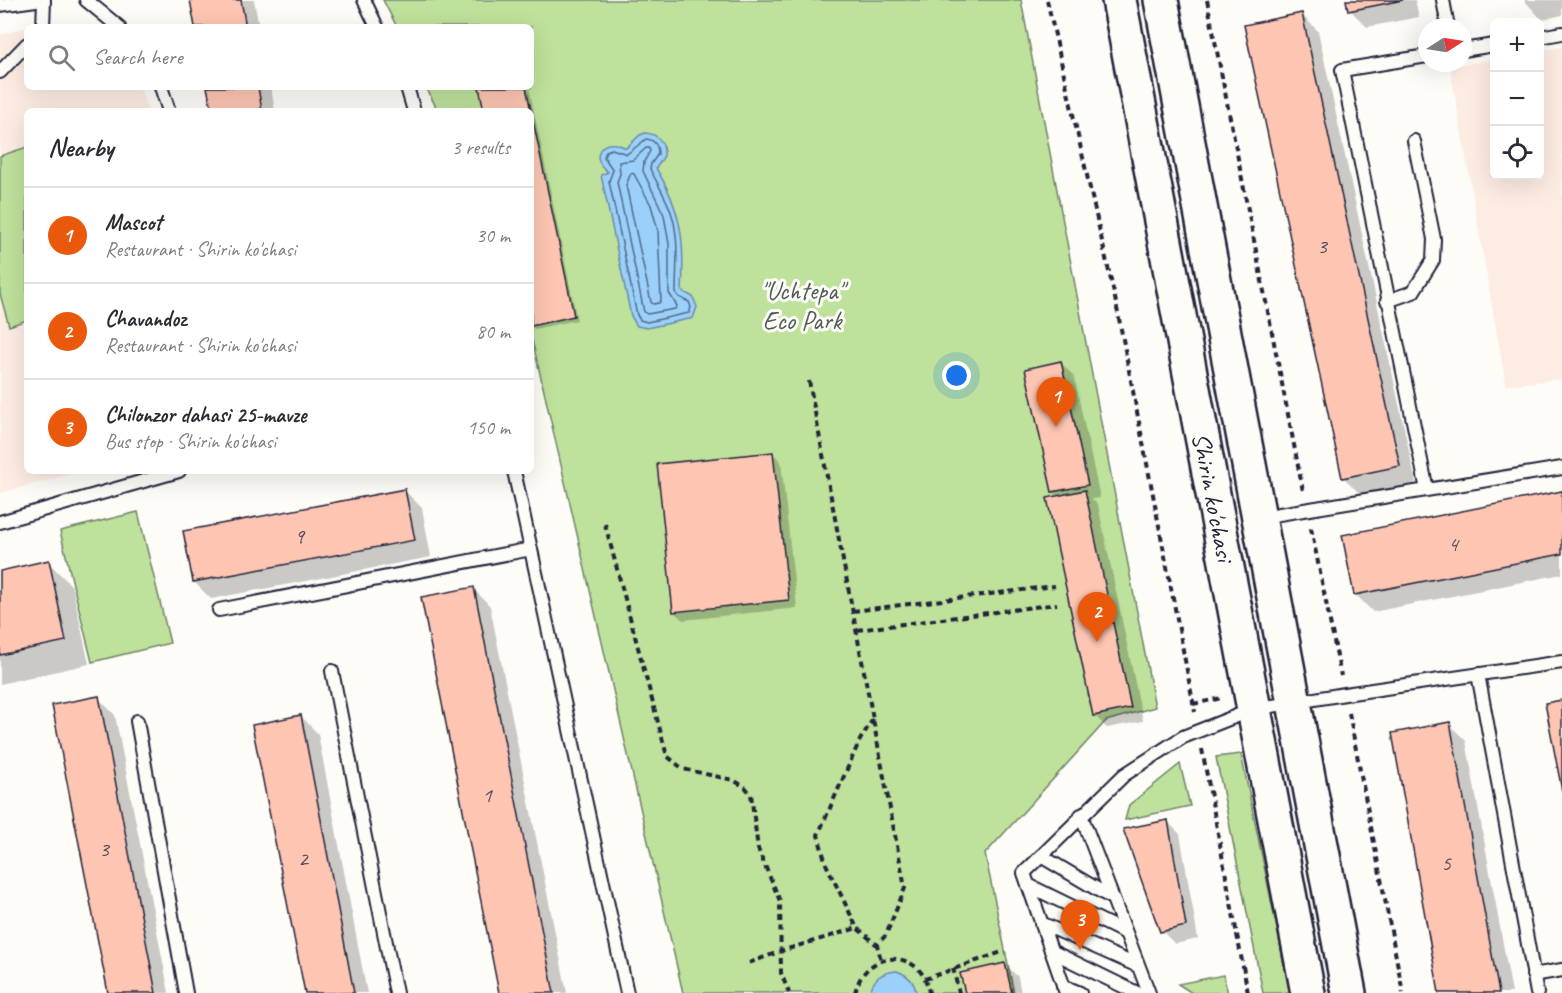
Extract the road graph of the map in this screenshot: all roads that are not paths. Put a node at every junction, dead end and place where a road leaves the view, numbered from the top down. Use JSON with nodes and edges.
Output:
{"nodes":[{"id":1,"x":36,"y":0,"type":"edge"},
{"id":2,"x":44,"y":0,"type":"edge"},
{"id":3,"x":86,"y":0,"type":"edge"},
{"id":4,"x":364,"y":0,"type":"edge"},
{"id":5,"x":1119,"y":0,"type":"edge"},
{"id":6,"x":1161,"y":0,"type":"edge"},
{"id":7,"x":1443,"y":0,"type":"edge"},
{"id":8,"x":0,"y":5,"type":"edge"},
{"id":9,"x":1446,"y":18,"type":"edge"},
{"id":10,"x":43,"y":24,"type":"edge"},
{"id":11,"x":114,"y":24,"type":"edge"},
{"id":12,"x":376,"y":24,"type":"edge"},
{"id":13,"x":1562,"y":33,"type":"edge"},
{"id":14,"x":1544,"y":36,"type":"edge"},
{"id":15,"x":1490,"y":46,"type":"edge"},
{"id":16,"x":24,"y":47,"type":"edge"},
{"id":17,"x":1472,"y":49,"type":"edge"},
{"id":18,"x":1418,"y":57,"type":"edge"},
{"id":19,"x":0,"y":72,"type":"edge"},
{"id":20,"x":162,"y":90,"type":"edge"},
{"id":21,"x":408,"y":90,"type":"edge"},
{"id":22,"x":168,"y":108,"type":"edge"},
{"id":23,"x":413,"y":108,"type":"edge"},
{"id":24,"x":1414,"y":141,"type":"dead end"},
{"id":25,"x":1388,"y":301,"type":"junction"},
{"id":26,"x":1562,"y":468,"type":"edge"},
{"id":27,"x":168,"y":474,"type":"edge"},
{"id":28,"x":515,"y":474,"type":"edge"},
{"id":29,"x":1427,"y":490,"type":"junction"},
{"id":30,"x":1259,"y":518,"type":"junction"},
{"id":31,"x":0,"y":522,"type":"edge"},
{"id":32,"x":531,"y":549,"type":"junction"},
{"id":33,"x":219,"y":610,"type":"dead end"},
{"id":34,"x":1562,"y":662,"type":"edge"},
{"id":35,"x":332,"y":671,"type":"dead end"},
{"id":36,"x":1478,"y":674,"type":"junction"},
{"id":37,"x":1294,"y":702,"type":"junction"},
{"id":38,"x":1243,"y":703,"type":"junction"},
{"id":39,"x":137,"y":721,"type":"dead end"},
{"id":40,"x":1081,"y":815,"type":"junction"},
{"id":41,"x":1041,"y":856,"type":"junction"},
{"id":42,"x":1028,"y":885,"type":"junction"},
{"id":43,"x":1112,"y":898,"type":"junction"},
{"id":44,"x":1041,"y":923,"type":"junction"},
{"id":45,"x":1126,"y":933,"type":"junction"},
{"id":46,"x":1051,"y":951,"type":"junction"},
{"id":47,"x":1138,"y":966,"type":"junction"},
{"id":48,"x":1562,"y":970,"type":"edge"},
{"id":49,"x":1533,"y":975,"type":"junction"},
{"id":50,"x":1065,"y":989,"type":"edge"},
{"id":51,"x":186,"y":993,"type":"edge"},
{"id":52,"x":396,"y":993,"type":"edge"},
{"id":53,"x":627,"y":993,"type":"edge"},
{"id":54,"x":1080,"y":993,"type":"edge"},
{"id":55,"x":1137,"y":993,"type":"edge"},
{"id":56,"x":1149,"y":993,"type":"edge"},
{"id":57,"x":1308,"y":993,"type":"edge"},
{"id":58,"x":1349,"y":993,"type":"edge"},
{"id":59,"x":1537,"y":993,"type":"edge"}],
"edges":[{"from":1,"to":8,"type":"lane"},
{"from":2,"to":10,"type":"lane"},
{"from":3,"to":11,"type":"lane"},
{"from":4,"to":12,"type":"lane"},
{"from":5,"to":38,"type":"main road","name":"Shirin ko'chasi"},
{"from":6,"to":30,"type":"main road","name":"Shirin ko'chasi"},
{"from":7,"to":9,"type":"lane"},
{"from":13,"to":14,"type":"lane"},
{"from":15,"to":17,"type":"lane"},
{"from":16,"to":19,"type":"lane"},
{"from":18,"to":25,"type":"lane"},
{"from":20,"to":22,"type":"lane"},
{"from":21,"to":23,"type":"lane"},
{"from":24,"to":25,"type":"lane"},
{"from":25,"to":29,"type":"lane"},
{"from":26,"to":29,"type":"lane"},
{"from":27,"to":31,"type":"lane"},
{"from":28,"to":32,"type":"lane"},
{"from":29,"to":30,"type":"lane"},
{"from":30,"to":37,"type":"main road","name":"Shirin ko'chasi"},
{"from":32,"to":33,"type":"lane"},
{"from":32,"to":53,"type":"lane"},
{"from":34,"to":36,"type":"lane"},
{"from":35,"to":52,"type":"lane"},
{"from":36,"to":37,"type":"lane"},
{"from":36,"to":49,"type":"lane"},
{"from":37,"to":38,"type":"lane"},
{"from":37,"to":58,"type":"main road","name":"Shirin ko'chasi"},
{"from":38,"to":40,"type":"lane"},
{"from":38,"to":57,"type":"main road","name":"Shirin ko'chasi"},
{"from":39,"to":51,"type":"lane"},
{"from":40,"to":41,"type":"lane"},
{"from":40,"to":43,"type":"lane"},
{"from":41,"to":42,"type":"lane"},
{"from":41,"to":43,"type":"lane"},
{"from":42,"to":44,"type":"lane"},
{"from":42,"to":45,"type":"lane"},
{"from":43,"to":45,"type":"lane"},
{"from":44,"to":46,"type":"lane"},
{"from":44,"to":47,"type":"lane"},
{"from":45,"to":47,"type":"lane"},
{"from":46,"to":50,"type":"lane"},
{"from":46,"to":55,"type":"lane"},
{"from":47,"to":56,"type":"lane"},
{"from":48,"to":49,"type":"lane"},
{"from":49,"to":59,"type":"lane"},
{"from":50,"to":54,"type":"lane"}]}
